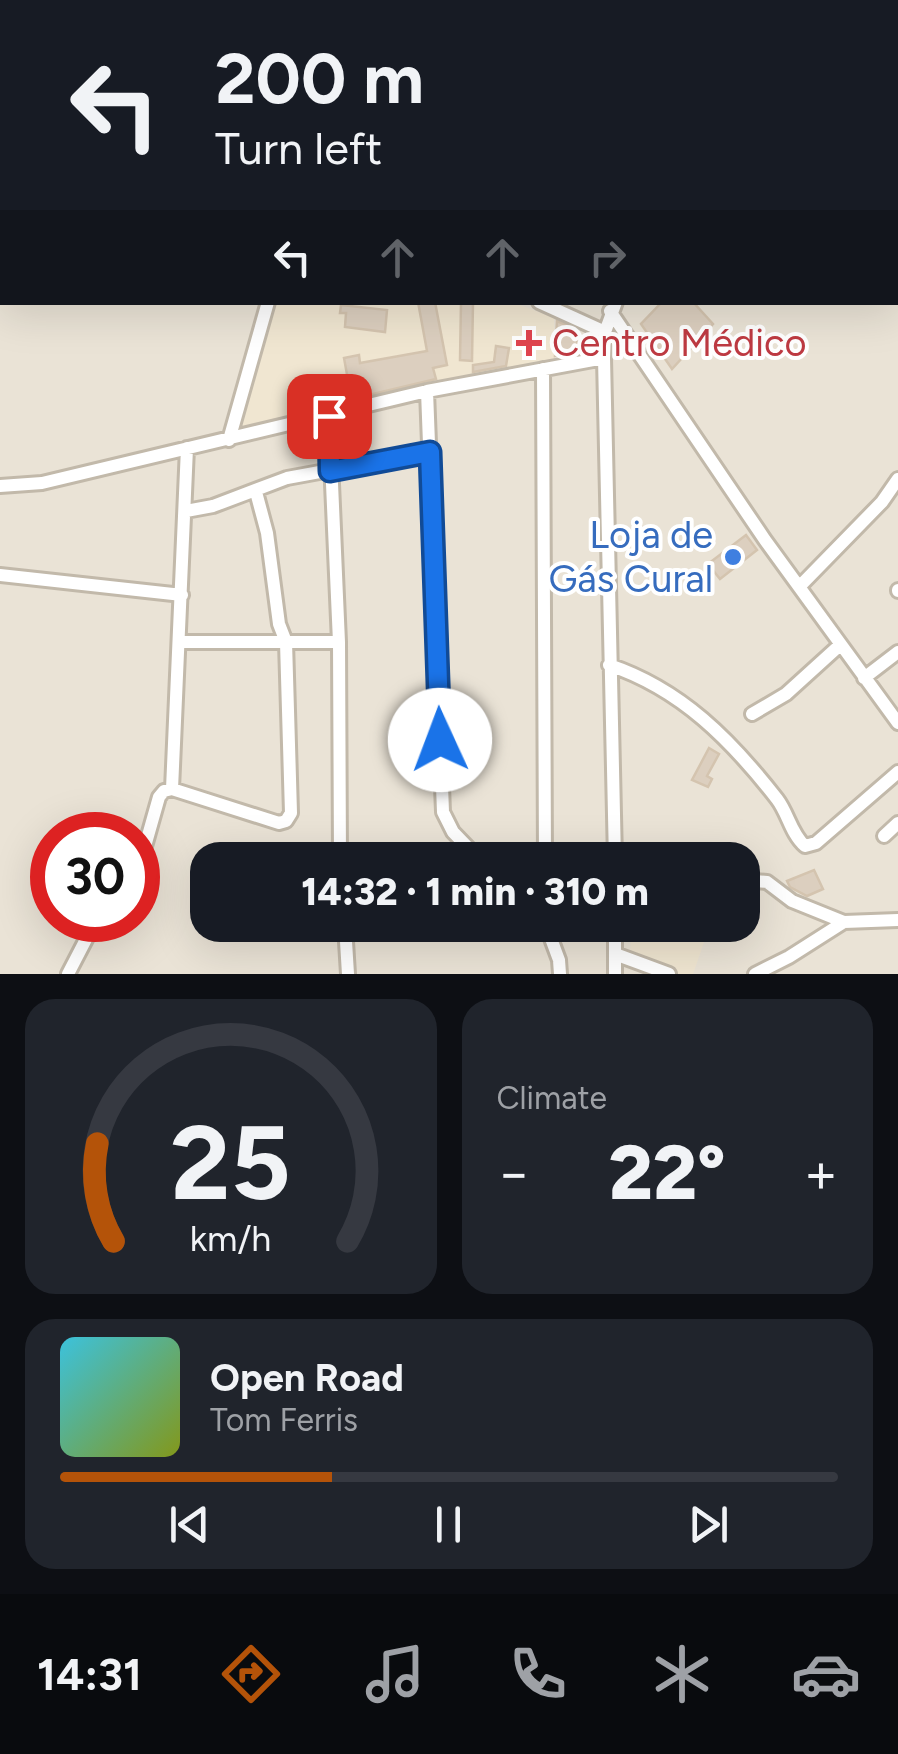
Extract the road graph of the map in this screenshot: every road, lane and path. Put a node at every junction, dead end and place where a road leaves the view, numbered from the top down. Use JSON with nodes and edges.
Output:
{"nodes":[{"id":1,"x":267,"y":305,"type":"edge"},
{"id":2,"x":546,"y":305,"type":"edge"},
{"id":3,"x":613,"y":307,"type":"edge"},
{"id":4,"x":605,"y":332,"type":"junction"},
{"id":5,"x":604,"y":358,"type":"junction"},
{"id":6,"x":543,"y":370,"type":"junction"},
{"id":7,"x":428,"y":392,"type":"junction"},
{"id":8,"x":329,"y":416,"type":"junction"},
{"id":9,"x":229,"y":440,"type":"junction"},
{"id":10,"x":187,"y":448,"type":"junction"},
{"id":11,"x":430,"y":452,"type":"junction"},
{"id":12,"x":330,"y":471,"type":"junction"},
{"id":13,"x":898,"y":480,"type":"edge"},
{"id":14,"x":0,"y":486,"type":"edge"},
{"id":15,"x":256,"y":492,"type":"junction"},
{"id":16,"x":186,"y":510,"type":"junction"},
{"id":17,"x":0,"y":575,"type":"edge"},
{"id":18,"x":798,"y":587,"type":"junction"},
{"id":19,"x":182,"y":594,"type":"junction"},
{"id":20,"x":180,"y":642,"type":"junction"},
{"id":21,"x":286,"y":642,"type":"junction"},
{"id":22,"x":339,"y":642,"type":"junction"},
{"id":23,"x":840,"y":645,"type":"junction"},
{"id":24,"x":898,"y":652,"type":"edge"},
{"id":25,"x":608,"y":664,"type":"junction"},
{"id":26,"x":864,"y":678,"type":"junction"},
{"id":27,"x":752,"y":714,"type":"dead end"},
{"id":28,"x":898,"y":724,"type":"edge"},
{"id":29,"x":898,"y":772,"type":"edge"},
{"id":30,"x":172,"y":790,"type":"junction"},
{"id":31,"x":154,"y":812,"type":"edge"},
{"id":32,"x":898,"y":824,"type":"edge"},
{"id":33,"x":884,"y":836,"type":"dead end"},
{"id":34,"x":340,"y":842,"type":"edge"},
{"id":35,"x":463,"y":842,"type":"edge"},
{"id":36,"x":544,"y":842,"type":"edge"},
{"id":37,"x":614,"y":842,"type":"edge"},
{"id":38,"x":760,"y":881,"type":"edge"},
{"id":39,"x":898,"y":920,"type":"edge"},
{"id":40,"x":844,"y":922,"type":"junction"},
{"id":41,"x":85,"y":942,"type":"edge"},
{"id":42,"x":346,"y":942,"type":"edge"},
{"id":43,"x":552,"y":942,"type":"edge"},
{"id":44,"x":615,"y":942,"type":"edge"},
{"id":45,"x":615,"y":954,"type":"junction"},
{"id":46,"x":68,"y":974,"type":"edge"},
{"id":47,"x":348,"y":974,"type":"edge"},
{"id":48,"x":560,"y":974,"type":"edge"},
{"id":49,"x":615,"y":974,"type":"edge"},
{"id":50,"x":668,"y":974,"type":"edge"},
{"id":51,"x":755,"y":974,"type":"edge"}],
"edges":[{"from":1,"to":9,"type":"street"},
{"from":2,"to":4,"type":"street"},
{"from":3,"to":4,"type":"street"},
{"from":3,"to":18,"type":"street"},
{"from":4,"to":5,"type":"street"},
{"from":5,"to":6,"type":"street"},
{"from":5,"to":25,"type":"street"},
{"from":6,"to":7,"type":"street"},
{"from":6,"to":36,"type":"street"},
{"from":7,"to":8,"type":"street"},
{"from":7,"to":11,"type":"street"},
{"from":8,"to":9,"type":"street"},
{"from":8,"to":12,"type":"street"},
{"from":9,"to":10,"type":"street"},
{"from":10,"to":14,"type":"street"},
{"from":10,"to":16,"type":"street"},
{"from":11,"to":12,"type":"street"},
{"from":11,"to":35,"type":"street"},
{"from":12,"to":15,"type":"street"},
{"from":12,"to":22,"type":"street"},
{"from":13,"to":18,"type":"street"},
{"from":15,"to":16,"type":"street"},
{"from":15,"to":21,"type":"street"},
{"from":16,"to":19,"type":"street"},
{"from":17,"to":19,"type":"street"},
{"from":18,"to":23,"type":"street"},
{"from":19,"to":20,"type":"street"},
{"from":20,"to":21,"type":"street"},
{"from":20,"to":30,"type":"street"},
{"from":21,"to":22,"type":"street"},
{"from":21,"to":30,"type":"street"},
{"from":22,"to":34,"type":"street"},
{"from":23,"to":26,"type":"street"},
{"from":23,"to":27,"type":"street"},
{"from":24,"to":26,"type":"street"},
{"from":25,"to":29,"type":"street"},
{"from":25,"to":37,"type":"street"},
{"from":26,"to":28,"type":"street"},
{"from":30,"to":31,"type":"street"},
{"from":32,"to":33,"type":"street"},
{"from":38,"to":40,"type":"street"},
{"from":39,"to":40,"type":"street"},
{"from":40,"to":51,"type":"street"},
{"from":41,"to":46,"type":"street"},
{"from":42,"to":47,"type":"street"},
{"from":43,"to":48,"type":"street"},
{"from":44,"to":45,"type":"street"},
{"from":45,"to":49,"type":"street"},
{"from":45,"to":50,"type":"street"}]}
